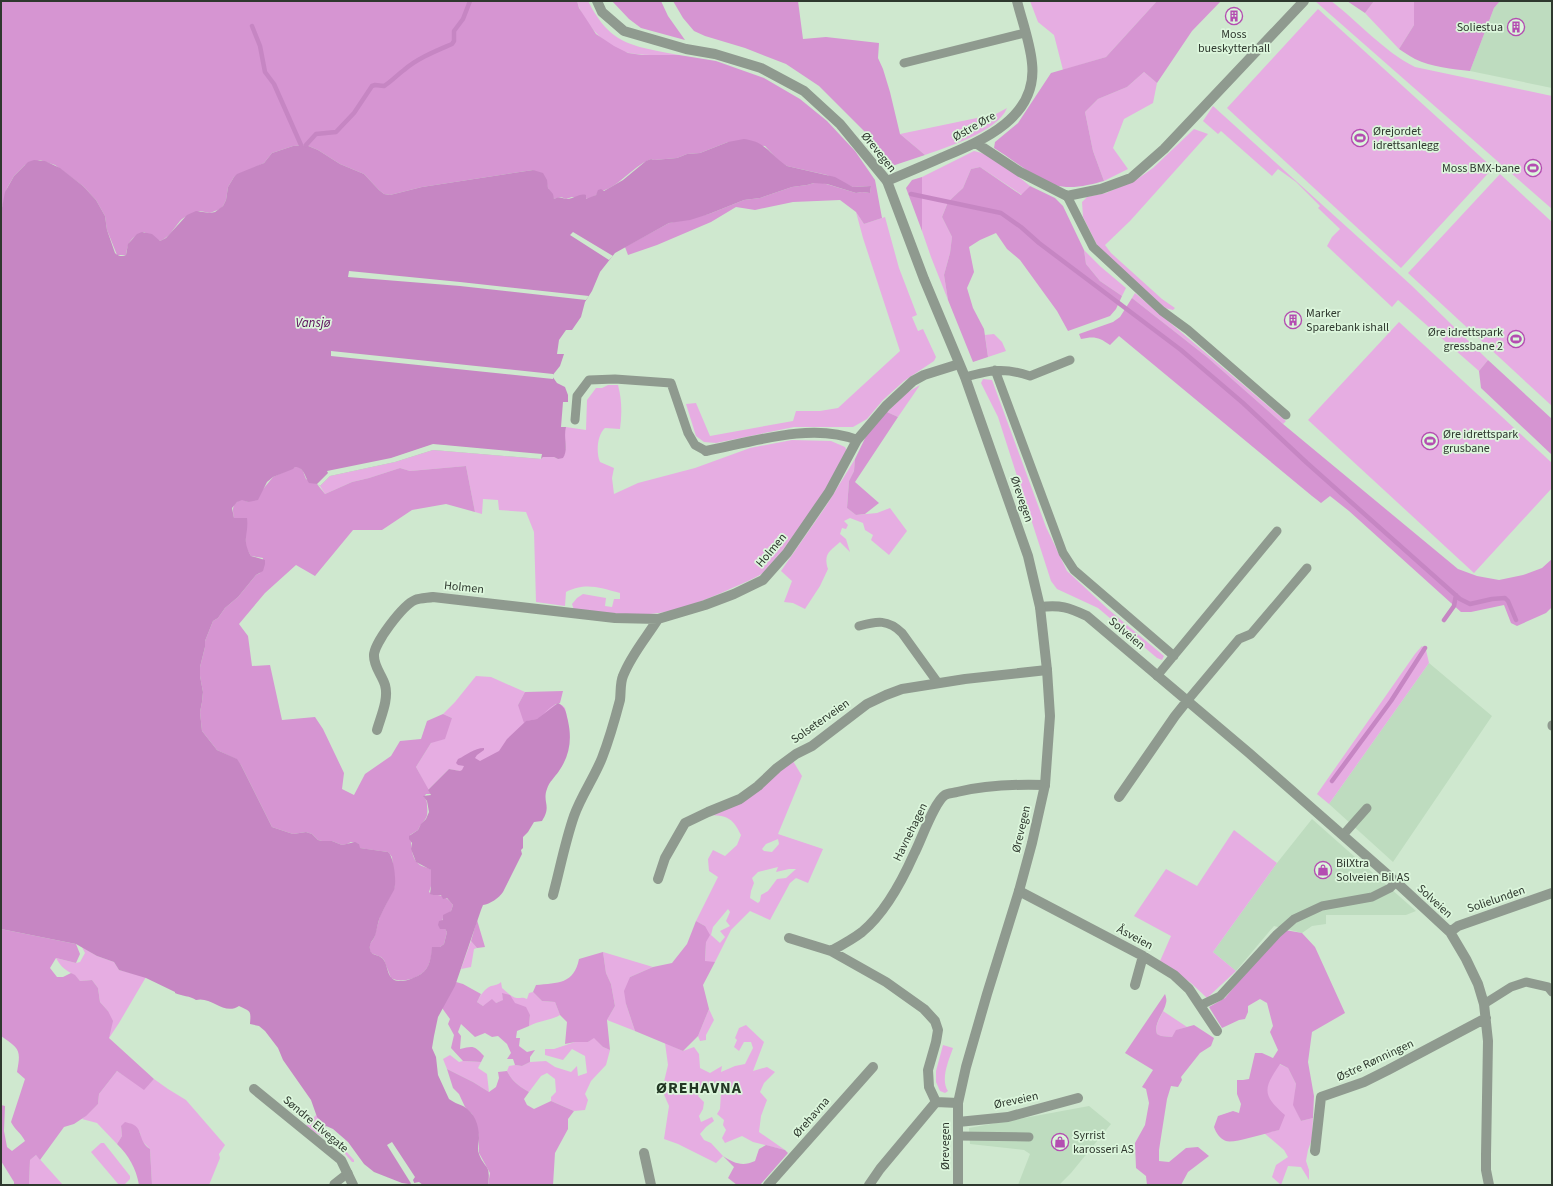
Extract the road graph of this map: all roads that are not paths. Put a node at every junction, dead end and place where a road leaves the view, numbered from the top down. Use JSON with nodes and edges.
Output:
{"nodes":[{"id":1,"x":597,"y":1,"type":"edge"},
{"id":2,"x":1017,"y":1,"type":"edge"},
{"id":3,"x":1304,"y":1,"type":"edge"},
{"id":4,"x":1025,"y":33,"type":"junction"},
{"id":5,"x":904,"y":63,"type":"dead end"},
{"id":6,"x":976,"y":143,"type":"junction"},
{"id":7,"x":887,"y":181,"type":"junction"},
{"id":8,"x":1067,"y":196,"type":"junction"},
{"id":9,"x":1070,"y":360,"type":"dead end"},
{"id":10,"x":959,"y":364,"type":"junction"},
{"id":11,"x":995,"y":370,"type":"junction"},
{"id":12,"x":965,"y":377,"type":"junction"},
{"id":13,"x":1286,"y":415,"type":"dead end"},
{"id":14,"x":575,"y":420,"type":"dead end"},
{"id":15,"x":857,"y":440,"type":"junction"},
{"id":16,"x":706,"y":452,"type":"joint"},
{"id":17,"x":1277,"y":531,"type":"dead end"},
{"id":18,"x":1307,"y":568,"type":"dead end"},
{"id":19,"x":1040,"y":606,"type":"junction"},
{"id":20,"x":658,"y":619,"type":"junction"},
{"id":21,"x":860,"y":626,"type":"dead end"},
{"id":22,"x":1174,"y":656,"type":"junction"},
{"id":23,"x":1047,"y":670,"type":"junction"},
{"id":24,"x":1157,"y":676,"type":"junction"},
{"id":25,"x":938,"y":683,"type":"junction"},
{"id":26,"x":1187,"y":701,"type":"junction"},
{"id":27,"x":377,"y":730,"type":"dead end"},
{"id":28,"x":1045,"y":785,"type":"junction"},
{"id":29,"x":1119,"y":797,"type":"dead end"},
{"id":30,"x":1367,"y":808,"type":"dead end"},
{"id":31,"x":1343,"y":835,"type":"junction"},
{"id":32,"x":658,"y":878,"type":"dead end"},
{"id":33,"x":1396,"y":882,"type":"junction"},
{"id":34,"x":1019,"y":891,"type":"junction"},
{"id":35,"x":1552,"y":893,"type":"edge"},
{"id":36,"x":553,"y":895,"type":"dead end"},
{"id":37,"x":1450,"y":932,"type":"junction"},
{"id":38,"x":789,"y":938,"type":"dead end"},
{"id":39,"x":831,"y":950,"type":"junction"},
{"id":40,"x":1143,"y":956,"type":"junction"},
{"id":41,"x":1135,"y":985,"type":"dead end"},
{"id":42,"x":1552,"y":992,"type":"edge"},
{"id":43,"x":1484,"y":1004,"type":"junction"},
{"id":44,"x":1201,"y":1005,"type":"junction"},
{"id":45,"x":1486,"y":1018,"type":"junction"},
{"id":46,"x":1217,"y":1031,"type":"dead end"},
{"id":47,"x":873,"y":1067,"type":"dead end"},
{"id":48,"x":254,"y":1089,"type":"dead end"},
{"id":49,"x":1078,"y":1098,"type":"dead end"},
{"id":50,"x":936,"y":1102,"type":"junction"},
{"id":51,"x":958,"y":1103,"type":"junction"},
{"id":52,"x":958,"y":1122,"type":"junction"},
{"id":53,"x":958,"y":1136,"type":"junction"},
{"id":54,"x":1029,"y":1137,"type":"dead end"},
{"id":55,"x":1315,"y":1151,"type":"dead end"},
{"id":56,"x":644,"y":1153,"type":"dead end"},
{"id":57,"x":348,"y":1173,"type":"junction"},
{"id":58,"x":334,"y":1184,"type":"dead end"},
{"id":59,"x":354,"y":1185,"type":"edge"},
{"id":60,"x":651,"y":1185,"type":"edge"},
{"id":61,"x":768,"y":1185,"type":"edge"},
{"id":62,"x":869,"y":1185,"type":"edge"},
{"id":63,"x":958,"y":1185,"type":"edge"},
{"id":64,"x":1489,"y":1185,"type":"edge"}],
"edges":[{"from":1,"to":7,"type":"street","name":"Ørevegen"},
{"from":2,"to":4,"type":"street","name":"Østre Øre"},
{"from":3,"to":8,"type":"street"},
{"from":4,"to":5,"type":"lane"},
{"from":4,"to":6,"type":"street","name":"Østre Øre"},
{"from":6,"to":7,"type":"street","name":"Østre Øre"},
{"from":6,"to":8,"type":"street"},
{"from":7,"to":10,"type":"street","name":"Ørevegen"},
{"from":8,"to":13,"type":"lane"},
{"from":9,"to":11,"type":"lane"},
{"from":10,"to":12,"type":"street","name":"Ørevegen"},
{"from":10,"to":15,"type":"street","name":"Holmen"},
{"from":11,"to":12,"type":"lane"},
{"from":11,"to":22,"type":"lane"},
{"from":12,"to":19,"type":"street","name":"Ørevegen"},
{"from":14,"to":16,"type":"lane"},
{"from":15,"to":16,"type":"street"},
{"from":15,"to":20,"type":"street","name":"Holmen"},
{"from":17,"to":22,"type":"lane"},
{"from":18,"to":26,"type":"lane"},
{"from":19,"to":23,"type":"street","name":"Ørevegen"},
{"from":19,"to":24,"type":"street","name":"Solveien"},
{"from":20,"to":27,"type":"street","name":"Holmen"},
{"from":20,"to":36,"type":"street"},
{"from":21,"to":25,"type":"lane"},
{"from":22,"to":24,"type":"lane"},
{"from":23,"to":25,"type":"street","name":"Solseterveien"},
{"from":23,"to":28,"type":"street","name":"Ørevegen"},
{"from":24,"to":26,"type":"street","name":"Solveien"},
{"from":25,"to":32,"type":"street","name":"Solseterveien"},
{"from":26,"to":29,"type":"street"},
{"from":26,"to":31,"type":"street","name":"Solveien"},
{"from":28,"to":34,"type":"street","name":"Ørevegen"},
{"from":28,"to":39,"type":"street","name":"Havnehagen"},
{"from":30,"to":31,"type":"lane"},
{"from":31,"to":33,"type":"street","name":"Solveien"},
{"from":33,"to":37,"type":"street","name":"Solveien"},
{"from":33,"to":44,"type":"lane"},
{"from":34,"to":40,"type":"street","name":"Åsveien"},
{"from":34,"to":51,"type":"street","name":"Ørevegen"},
{"from":35,"to":37,"type":"street","name":"Solielunden"},
{"from":37,"to":43,"type":"street","name":"Solveien"},
{"from":38,"to":39,"type":"street"},
{"from":39,"to":50,"type":"street"},
{"from":40,"to":41,"type":"street"},
{"from":40,"to":44,"type":"street","name":"Åsveien"},
{"from":42,"to":43,"type":"lane"},
{"from":43,"to":45,"type":"street","name":"Solveien"},
{"from":44,"to":46,"type":"street","name":"Åsveien"},
{"from":45,"to":55,"type":"street","name":"Østre Rønningen"},
{"from":45,"to":64,"type":"street","name":"Solveien"},
{"from":47,"to":61,"type":"street","name":"Ørehavna"},
{"from":48,"to":57,"type":"street","name":"Søndre Elvegate"},
{"from":49,"to":52,"type":"street","name":"Øreveien"},
{"from":50,"to":51,"type":"street"},
{"from":50,"to":62,"type":"street"},
{"from":51,"to":52,"type":"street","name":"Ørevegen"},
{"from":52,"to":53,"type":"street","name":"Ørevegen"},
{"from":53,"to":54,"type":"lane"},
{"from":53,"to":63,"type":"street","name":"Ørevegen"},
{"from":56,"to":60,"type":"street"},
{"from":57,"to":58,"type":"lane"},
{"from":57,"to":59,"type":"street","name":"Søndre Elvegate"}]}
